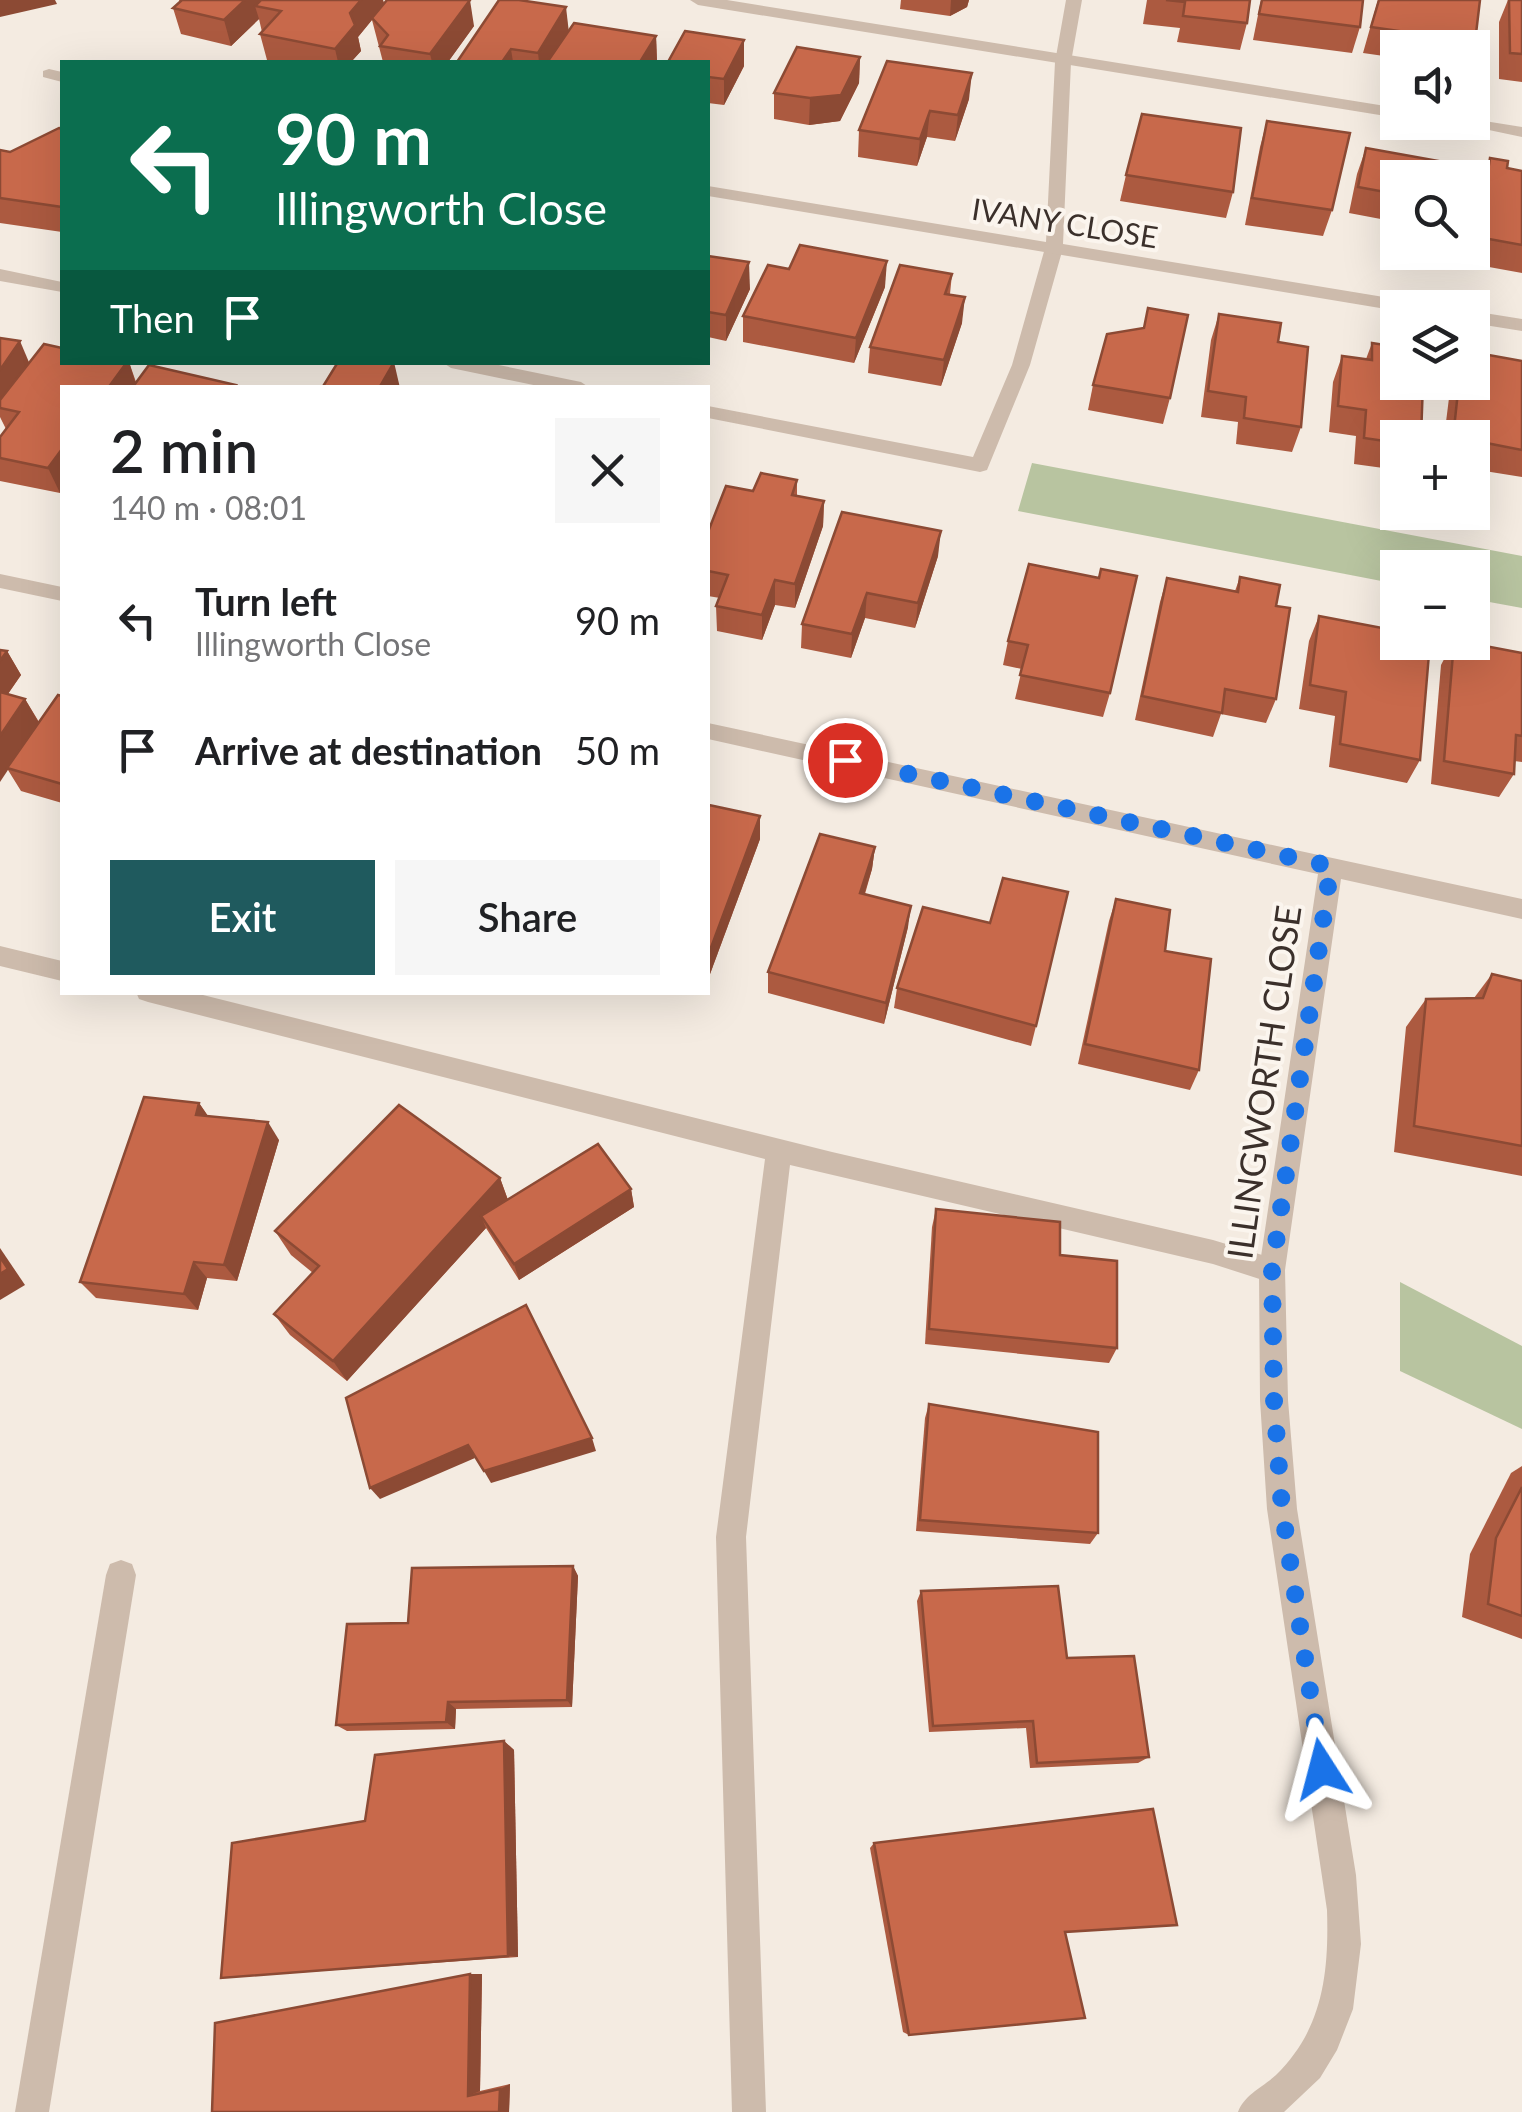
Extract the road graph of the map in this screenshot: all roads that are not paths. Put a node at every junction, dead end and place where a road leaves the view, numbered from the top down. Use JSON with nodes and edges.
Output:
{"nodes":[{"id":1,"x":698,"y":0,"type":"edge"},
{"id":2,"x":1074,"y":0,"type":"edge"},
{"id":3,"x":1063,"y":62,"type":"junction"},
{"id":4,"x":1380,"y":110,"type":"edge"},
{"id":5,"x":1490,"y":127,"type":"edge"},
{"id":6,"x":1522,"y":132,"type":"edge"},
{"id":7,"x":710,"y":191,"type":"edge"},
{"id":8,"x":1054,"y":248,"type":"junction"},
{"id":9,"x":0,"y":276,"type":"edge"},
{"id":10,"x":60,"y":288,"type":"edge"},
{"id":11,"x":1380,"y":302,"type":"edge"},
{"id":12,"x":1490,"y":320,"type":"edge"},
{"id":13,"x":1522,"y":325,"type":"edge"},
{"id":14,"x":466,"y":365,"type":"edge"},
{"id":15,"x":565,"y":385,"type":"edge"},
{"id":16,"x":710,"y":412,"type":"edge"},
{"id":17,"x":0,"y":581,"type":"edge"},
{"id":18,"x":60,"y":594,"type":"edge"},
{"id":19,"x":710,"y":731,"type":"edge"},
{"id":20,"x":1331,"y":866,"type":"junction"},
{"id":21,"x":1522,"y":909,"type":"edge"},
{"id":22,"x":0,"y":956,"type":"edge"},
{"id":23,"x":60,"y":971,"type":"edge"},
{"id":24,"x":160,"y":995,"type":"edge"},
{"id":25,"x":779,"y":1149,"type":"junction"},
{"id":26,"x":1272,"y":1270,"type":"junction"},
{"id":27,"x":121,"y":1575,"type":"dead end"},
{"id":28,"x":32,"y":2112,"type":"edge"},
{"id":29,"x":750,"y":2112,"type":"edge"},
{"id":30,"x":1256,"y":2112,"type":"edge"}],
"edges":[{"from":1,"to":3,"type":"street"},
{"from":2,"to":3,"type":"street"},
{"from":3,"to":4,"type":"street"},
{"from":3,"to":8,"type":"street"},
{"from":5,"to":6,"type":"street"},
{"from":7,"to":8,"type":"street","name":"IVANY CLOSE"},
{"from":8,"to":11,"type":"street","name":"IVANY CLOSE"},
{"from":8,"to":16,"type":"street"},
{"from":9,"to":10,"type":"street"},
{"from":12,"to":13,"type":"street"},
{"from":14,"to":15,"type":"street"},
{"from":17,"to":18,"type":"street"},
{"from":19,"to":20,"type":"street","name":"ILLINGWORTH CLOSE"},
{"from":20,"to":21,"type":"street","name":"ILLINGWORTH CLOSE"},
{"from":20,"to":26,"type":"street","name":"ILLINGWORTH CLOSE"},
{"from":22,"to":23,"type":"street"},
{"from":24,"to":25,"type":"street"},
{"from":25,"to":26,"type":"street"},
{"from":25,"to":29,"type":"street"},
{"from":26,"to":30,"type":"street","name":"ILLINGWORTH CLOSE"},
{"from":27,"to":28,"type":"street"}]}
